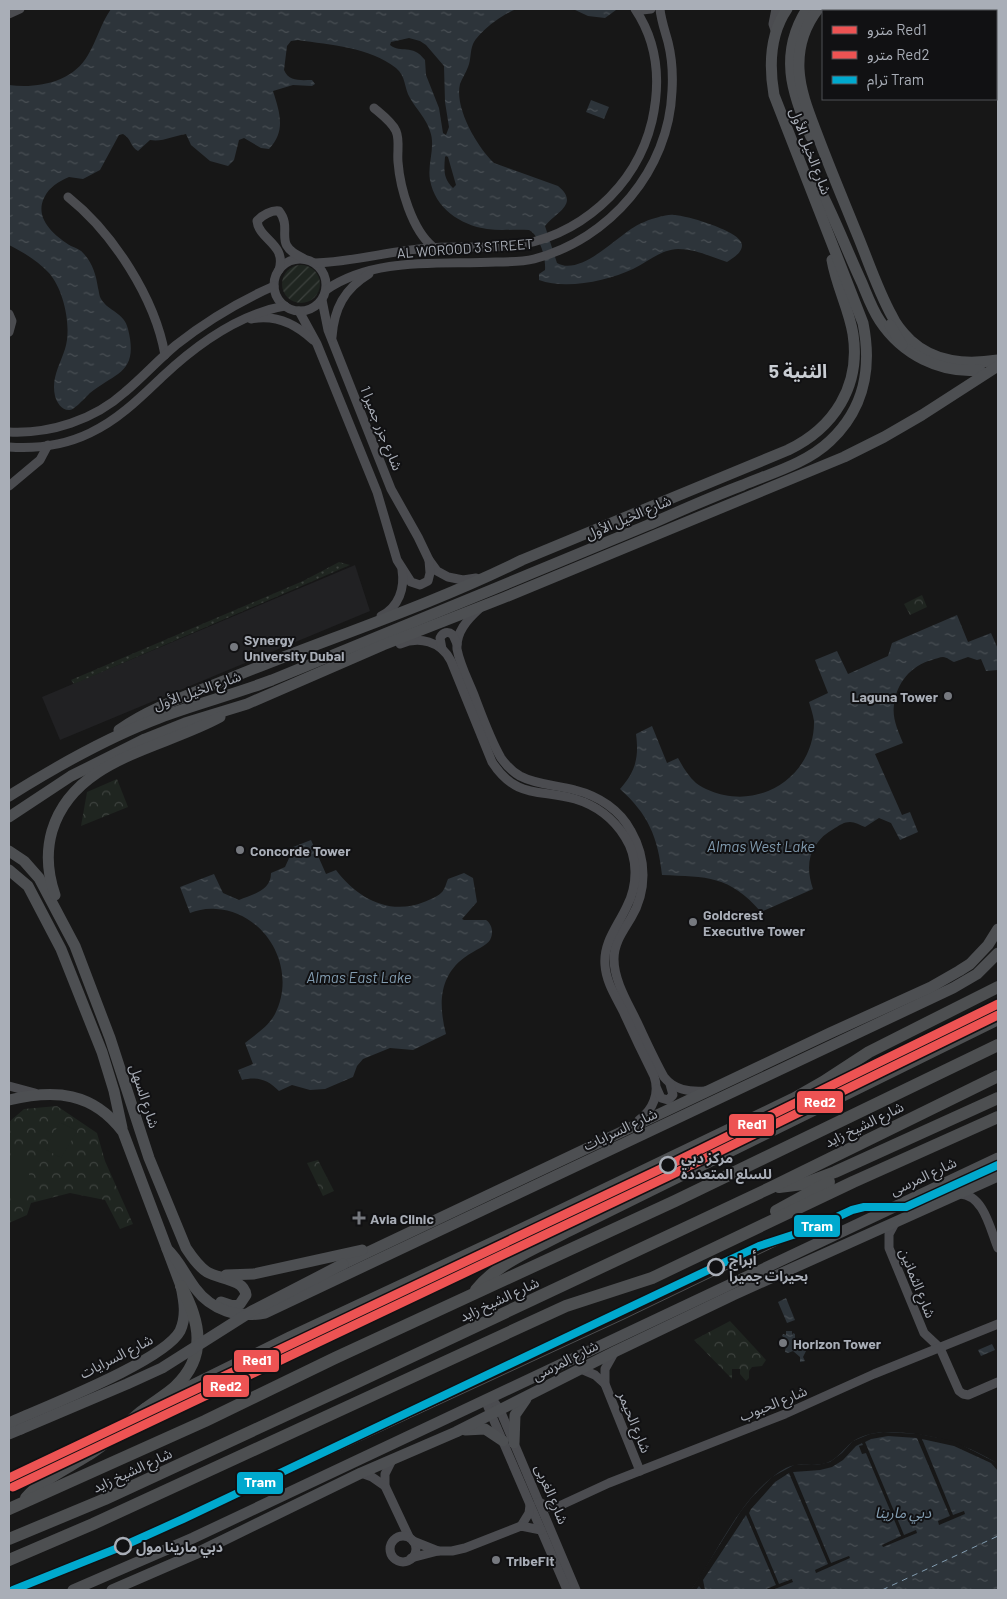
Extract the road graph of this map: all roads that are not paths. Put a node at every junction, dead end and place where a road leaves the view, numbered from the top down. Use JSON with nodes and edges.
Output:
{"nodes":[{"id":1,"x":20,"y":9,"type":"edge"},
{"id":2,"x":636,"y":9,"type":"edge"},
{"id":3,"x":651,"y":9,"type":"edge"},
{"id":4,"x":660,"y":9,"type":"edge"},
{"id":5,"x":776,"y":9,"type":"edge"},
{"id":6,"x":786,"y":9,"type":"edge"},
{"id":7,"x":807,"y":9,"type":"edge"},
{"id":8,"x":818,"y":9,"type":"edge"},
{"id":9,"x":9,"y":14,"type":"edge"},
{"id":10,"x":776,"y":33,"type":"junction"},
{"id":11,"x":374,"y":108,"type":"dead end"},
{"id":12,"x":804,"y":173,"type":"junction"},
{"id":13,"x":614,"y":193,"type":"junction"},
{"id":14,"x":68,"y":198,"type":"dead end"},
{"id":15,"x":613,"y":215,"type":"junction"},
{"id":16,"x":418,"y":228,"type":"junction"},
{"id":17,"x":831,"y":243,"type":"junction"},
{"id":18,"x":433,"y":247,"type":"junction"},
{"id":19,"x":414,"y":249,"type":"junction"},
{"id":20,"x":312,"y":261,"type":"junction"},
{"id":21,"x":278,"y":270,"type":"junction"},
{"id":22,"x":375,"y":270,"type":"junction"},
{"id":23,"x":274,"y":286,"type":"junction"},
{"id":24,"x":326,"y":290,"type":"junction"},
{"id":25,"x":322,"y":300,"type":"junction"},
{"id":26,"x":285,"y":306,"type":"junction"},
{"id":27,"x":299,"y":311,"type":"junction"},
{"id":28,"x":9,"y":314,"type":"edge"},
{"id":29,"x":240,"y":320,"type":"junction"},
{"id":30,"x":160,"y":330,"type":"junction"},
{"id":31,"x":9,"y":332,"type":"edge"},
{"id":32,"x":332,"y":340,"type":"junction"},
{"id":33,"x":178,"y":344,"type":"junction"},
{"id":34,"x":317,"y":344,"type":"junction"},
{"id":35,"x":902,"y":345,"type":"junction"},
{"id":36,"x":165,"y":355,"type":"junction"},
{"id":37,"x":998,"y":364,"type":"edge"},
{"id":38,"x":135,"y":383,"type":"junction"},
{"id":39,"x":136,"y":403,"type":"junction"},
{"id":40,"x":9,"y":432,"type":"edge"},
{"id":41,"x":48,"y":446,"type":"junction"},
{"id":42,"x":9,"y":447,"type":"edge"},
{"id":43,"x":9,"y":486,"type":"edge"},
{"id":44,"x":429,"y":560,"type":"junction"},
{"id":45,"x":401,"y":567,"type":"junction"},
{"id":46,"x":502,"y":570,"type":"junction"},
{"id":47,"x":483,"y":605,"type":"junction"},
{"id":48,"x":362,"y":628,"type":"junction"},
{"id":49,"x":457,"y":644,"type":"junction"},
{"id":50,"x":383,"y":645,"type":"junction"},
{"id":51,"x":442,"y":649,"type":"junction"},
{"id":52,"x":232,"y":710,"type":"junction"},
{"id":53,"x":104,"y":742,"type":"junction"},
{"id":54,"x":9,"y":796,"type":"edge"},
{"id":55,"x":9,"y":817,"type":"edge"},
{"id":56,"x":9,"y":852,"type":"edge"},
{"id":57,"x":9,"y":870,"type":"edge"},
{"id":58,"x":65,"y":926,"type":"junction"},
{"id":59,"x":998,"y":929,"type":"edge"},
{"id":60,"x":998,"y":953,"type":"edge"},
{"id":61,"x":998,"y":987,"type":"edge"},
{"id":62,"x":912,"y":1002,"type":"junction"},
{"id":63,"x":998,"y":1019,"type":"edge"},
{"id":64,"x":998,"y":1045,"type":"edge"},
{"id":65,"x":998,"y":1076,"type":"edge"},
{"id":66,"x":670,"y":1084,"type":"junction"},
{"id":67,"x":9,"y":1086,"type":"edge"},
{"id":68,"x":656,"y":1089,"type":"junction"},
{"id":69,"x":710,"y":1091,"type":"junction"},
{"id":70,"x":42,"y":1094,"type":"junction"},
{"id":71,"x":998,"y":1098,"type":"edge"},
{"id":72,"x":9,"y":1100,"type":"edge"},
{"id":73,"x":998,"y":1117,"type":"edge"},
{"id":74,"x":123,"y":1132,"type":"junction"},
{"id":75,"x":622,"y":1133,"type":"junction"},
{"id":76,"x":903,"y":1142,"type":"junction"},
{"id":77,"x":589,"y":1154,"type":"junction"},
{"id":78,"x":998,"y":1158,"type":"edge"},
{"id":79,"x":998,"y":1176,"type":"edge"},
{"id":80,"x":998,"y":1183,"type":"edge"},
{"id":81,"x":772,"y":1187,"type":"junction"},
{"id":82,"x":974,"y":1187,"type":"junction"},
{"id":83,"x":960,"y":1194,"type":"junction"},
{"id":84,"x":895,"y":1222,"type":"junction"},
{"id":85,"x":741,"y":1235,"type":"junction"},
{"id":86,"x":386,"y":1244,"type":"junction"},
{"id":87,"x":998,"y":1248,"type":"edge"},
{"id":88,"x":167,"y":1249,"type":"junction"},
{"id":89,"x":205,"y":1271,"type":"junction"},
{"id":90,"x":185,"y":1272,"type":"junction"},
{"id":91,"x":181,"y":1286,"type":"junction"},
{"id":92,"x":472,"y":1294,"type":"junction"},
{"id":93,"x":998,"y":1324,"type":"edge"},
{"id":94,"x":940,"y":1348,"type":"junction"},
{"id":95,"x":614,"y":1352,"type":"junction"},
{"id":96,"x":581,"y":1369,"type":"junction"},
{"id":97,"x":998,"y":1382,"type":"edge"},
{"id":98,"x":605,"y":1384,"type":"junction"},
{"id":99,"x":529,"y":1395,"type":"junction"},
{"id":100,"x":486,"y":1399,"type":"junction"},
{"id":101,"x":145,"y":1409,"type":"junction"},
{"id":102,"x":496,"y":1412,"type":"junction"},
{"id":103,"x":9,"y":1423,"type":"edge"},
{"id":104,"x":456,"y":1432,"type":"junction"},
{"id":105,"x":9,"y":1434,"type":"edge"},
{"id":106,"x":508,"y":1442,"type":"junction"},
{"id":107,"x":392,"y":1460,"type":"junction"},
{"id":108,"x":640,"y":1471,"type":"junction"},
{"id":109,"x":361,"y":1473,"type":"junction"},
{"id":110,"x":385,"y":1486,"type":"junction"},
{"id":111,"x":539,"y":1502,"type":"junction"},
{"id":112,"x":22,"y":1503,"type":"junction"},
{"id":113,"x":530,"y":1505,"type":"junction"},
{"id":114,"x":558,"y":1507,"type":"junction"},
{"id":115,"x":9,"y":1508,"type":"edge"},
{"id":116,"x":397,"y":1514,"type":"junction"},
{"id":117,"x":522,"y":1526,"type":"junction"},
{"id":118,"x":545,"y":1528,"type":"junction"},
{"id":119,"x":9,"y":1539,"type":"edge"},
{"id":120,"x":394,"y":1539,"type":"junction"},
{"id":121,"x":411,"y":1539,"type":"junction"},
{"id":122,"x":438,"y":1552,"type":"junction"},
{"id":123,"x":411,"y":1558,"type":"junction"},
{"id":124,"x":9,"y":1560,"type":"edge"},
{"id":125,"x":73,"y":1590,"type":"edge"},
{"id":126,"x":112,"y":1590,"type":"edge"},
{"id":127,"x":567,"y":1590,"type":"edge"},
{"id":128,"x":576,"y":1590,"type":"edge"}],
"edges":[{"from":1,"to":9,"type":"street"},
{"from":2,"to":3,"type":"street"},
{"from":2,"to":13,"type":"street","name":"AL WOROOD 3 STREET"},
{"from":4,"to":15,"type":"street","name":"AL WOROOD 3 STREET"},
{"from":5,"to":10,"type":"street"},
{"from":6,"to":10,"type":"main road","name":"شارع الخيل الأول"},
{"from":7,"to":35,"type":"main road"},
{"from":8,"to":37,"type":"main road"},
{"from":10,"to":12,"type":"main road","name":"شارع الخيل الأول"},
{"from":11,"to":16,"type":"street"},
{"from":12,"to":17,"type":"main road","name":"شارع الخيل الأول"},
{"from":12,"to":35,"type":"main road"},
{"from":13,"to":15,"type":"street"},
{"from":13,"to":18,"type":"street","name":"AL WOROOD 3 STREET"},
{"from":14,"to":30,"type":"street"},
{"from":15,"to":22,"type":"street","name":"AL WOROOD 3 STREET"},
{"from":16,"to":18,"type":"street"},
{"from":16,"to":19,"type":"street"},
{"from":17,"to":46,"type":"main road"},
{"from":17,"to":53,"type":"main road","name":"شارع الخيل الأول"},
{"from":18,"to":19,"type":"street","name":"AL WOROOD 3 STREET"},
{"from":19,"to":20,"type":"street","name":"AL WOROOD 3 STREET"},
{"from":20,"to":21,"type":"street"},
{"from":20,"to":21,"type":"street"},
{"from":20,"to":24,"type":"street"},
{"from":21,"to":23,"type":"street"},
{"from":22,"to":24,"type":"street","name":"AL WOROOD 3 STREET"},
{"from":22,"to":32,"type":"street"},
{"from":23,"to":26,"type":"street"},
{"from":23,"to":33,"type":"street"},
{"from":24,"to":25,"type":"street"},
{"from":25,"to":27,"type":"street"},
{"from":25,"to":32,"type":"street","name":"شارع جزر جميرا 1"},
{"from":26,"to":27,"type":"street"},
{"from":26,"to":29,"type":"street"},
{"from":27,"to":34,"type":"street","name":"شارع جزر جميرا 1"},
{"from":28,"to":31,"type":"street"},
{"from":29,"to":34,"type":"street"},
{"from":29,"to":39,"type":"street"},
{"from":30,"to":33,"type":"street"},
{"from":30,"to":36,"type":"street"},
{"from":32,"to":44,"type":"street","name":"شارع جزر جميرا 1"},
{"from":33,"to":36,"type":"street"},
{"from":34,"to":45,"type":"street","name":"شارع جزر جميرا 1"},
{"from":35,"to":37,"type":"main road"},
{"from":36,"to":38,"type":"street"},
{"from":37,"to":47,"type":"main road","name":"شارع الخيل الأول"},
{"from":38,"to":39,"type":"street"},
{"from":38,"to":40,"type":"street"},
{"from":39,"to":41,"type":"street"},
{"from":41,"to":42,"type":"street"},
{"from":41,"to":43,"type":"street"},
{"from":44,"to":45,"type":"street"},
{"from":44,"to":46,"type":"street"},
{"from":45,"to":48,"type":"street"},
{"from":46,"to":48,"type":"main road"},
{"from":47,"to":49,"type":"street"},
{"from":47,"to":50,"type":"main road","name":"شارع الخيل الأول"},
{"from":48,"to":53,"type":"main road"},
{"from":49,"to":51,"type":"street"},
{"from":49,"to":66,"type":"street"},
{"from":50,"to":51,"type":"street"},
{"from":50,"to":52,"type":"main road","name":"شارع الخيل الأول"},
{"from":51,"to":68,"type":"street"},
{"from":52,"to":55,"type":"main road","name":"شارع الخيل الأول"},
{"from":52,"to":58,"type":"main road","name":"شارع السهل"},
{"from":53,"to":54,"type":"main road","name":"شارع الخيل الأول"},
{"from":56,"to":58,"type":"main road","name":"شارع السهل"},
{"from":57,"to":74,"type":"main road"},
{"from":58,"to":89,"type":"main road","name":"شارع السهل"},
{"from":59,"to":62,"type":"main road","name":"شارع السرايات"},
{"from":60,"to":62,"type":"main road","name":"شارع السرايات"},
{"from":61,"to":101,"type":"highway"},
{"from":62,"to":69,"type":"main road","name":"شارع السرايات"},
{"from":62,"to":77,"type":"main road","name":"شارع السرايات"},
{"from":63,"to":92,"type":"highway"},
{"from":64,"to":92,"type":"highway","name":"شارع الشيخ زايد"},
{"from":65,"to":81,"type":"highway","name":"شارع الشيخ زايد"},
{"from":66,"to":68,"type":"street"},
{"from":66,"to":69,"type":"street"},
{"from":67,"to":70,"type":"street"},
{"from":68,"to":75,"type":"street"},
{"from":69,"to":75,"type":"main road","name":"شارع السرايات"},
{"from":70,"to":72,"type":"main road","name":"شارع السرايات"},
{"from":70,"to":74,"type":"main road","name":"شارع السرايات"},
{"from":71,"to":76,"type":"highway"},
{"from":73,"to":85,"type":"highway"},
{"from":74,"to":88,"type":"main road","name":"شارع السرايات"},
{"from":75,"to":77,"type":"main road","name":"شارع السرايات"},
{"from":76,"to":81,"type":"highway"},
{"from":76,"to":85,"type":"highway"},
{"from":77,"to":86,"type":"main road","name":"شارع السرايات"},
{"from":77,"to":90,"type":"main road","name":"شارع السرايات"},
{"from":78,"to":100,"type":"main road","name":"شارع المرسى"},
{"from":79,"to":82,"type":"main road","name":"شارع المرسى"},
{"from":80,"to":82,"type":"street"},
{"from":81,"to":119,"type":"highway","name":"شارع الشيخ زايد"},
{"from":82,"to":83,"type":"main road","name":"شارع المرسى"},
{"from":83,"to":84,"type":"main road","name":"شارع المرسى"},
{"from":83,"to":87,"type":"street"},
{"from":84,"to":94,"type":"street","name":"شارع الثمانين"},
{"from":84,"to":95,"type":"main road","name":"شارع المرسى"},
{"from":85,"to":124,"type":"highway"},
{"from":86,"to":89,"type":"main road","name":"شارع السرايات"},
{"from":86,"to":105,"type":"main road","name":"شارع السرايات","bridge":true},
{"from":88,"to":90,"type":"main road","name":"شارع السرايات"},
{"from":88,"to":91,"type":"main road","name":"شارع السرايات"},
{"from":89,"to":90,"type":"main road"},
{"from":91,"to":101,"type":"highway"},
{"from":91,"to":103,"type":"main road","name":"شارع السرايات"},
{"from":92,"to":112,"type":"highway","name":"شارع الشيخ زايد"},
{"from":93,"to":94,"type":"street","name":"شارع الحبوب"},
{"from":94,"to":97,"type":"street"},
{"from":94,"to":108,"type":"street","name":"شارع الحبوب"},
{"from":95,"to":96,"type":"main road","name":"شارع المرسى"},
{"from":95,"to":98,"type":"street","name":"شارع الحيمر"},
{"from":96,"to":98,"type":"street","name":"شارع الحيمر"},
{"from":96,"to":99,"type":"main road","name":"شارع المرسى"},
{"from":98,"to":108,"type":"street","name":"شارع الحيمر"},
{"from":99,"to":102,"type":"main road","name":"شارع المرسى"},
{"from":99,"to":106,"type":"main road"},
{"from":100,"to":102,"type":"street","name":"شارع الغربى"},
{"from":100,"to":125,"type":"main road","name":"شارع المرسى"},
{"from":101,"to":112,"type":"highway"},
{"from":102,"to":104,"type":"main road","name":"شارع المرسى"},
{"from":102,"to":106,"type":"street","name":"شارع الغربى"},
{"from":104,"to":106,"type":"main road"},
{"from":104,"to":107,"type":"main road","name":"شارع المرسى"},
{"from":106,"to":111,"type":"street","name":"شارع الغربى"},
{"from":106,"to":113,"type":"street","name":"شارع الغربى"},
{"from":107,"to":109,"type":"main road","name":"شارع المرسى"},
{"from":107,"to":110,"type":"street"},
{"from":108,"to":114,"type":"street","name":"شارع الحبوب"},
{"from":109,"to":110,"type":"street"},
{"from":109,"to":126,"type":"main road","name":"شارع المرسى"},
{"from":110,"to":116,"type":"street"},
{"from":111,"to":114,"type":"street"},
{"from":111,"to":118,"type":"street","name":"شارع الغربى"},
{"from":112,"to":115,"type":"highway","name":"شارع الشيخ زايد"},
{"from":113,"to":117,"type":"street"},
{"from":113,"to":118,"type":"street","name":"شارع الغربى"},
{"from":114,"to":118,"type":"street"},
{"from":116,"to":120,"type":"street"},
{"from":116,"to":121,"type":"street"},
{"from":117,"to":118,"type":"street"},
{"from":117,"to":122,"type":"street"},
{"from":118,"to":127,"type":"street","name":"شارع الغربى"},
{"from":118,"to":128,"type":"street","name":"شارع الغربى"},
{"from":120,"to":121,"type":"street"},
{"from":120,"to":123,"type":"street"},
{"from":121,"to":122,"type":"street"},
{"from":121,"to":123,"type":"street"},
{"from":122,"to":123,"type":"street"}]}
